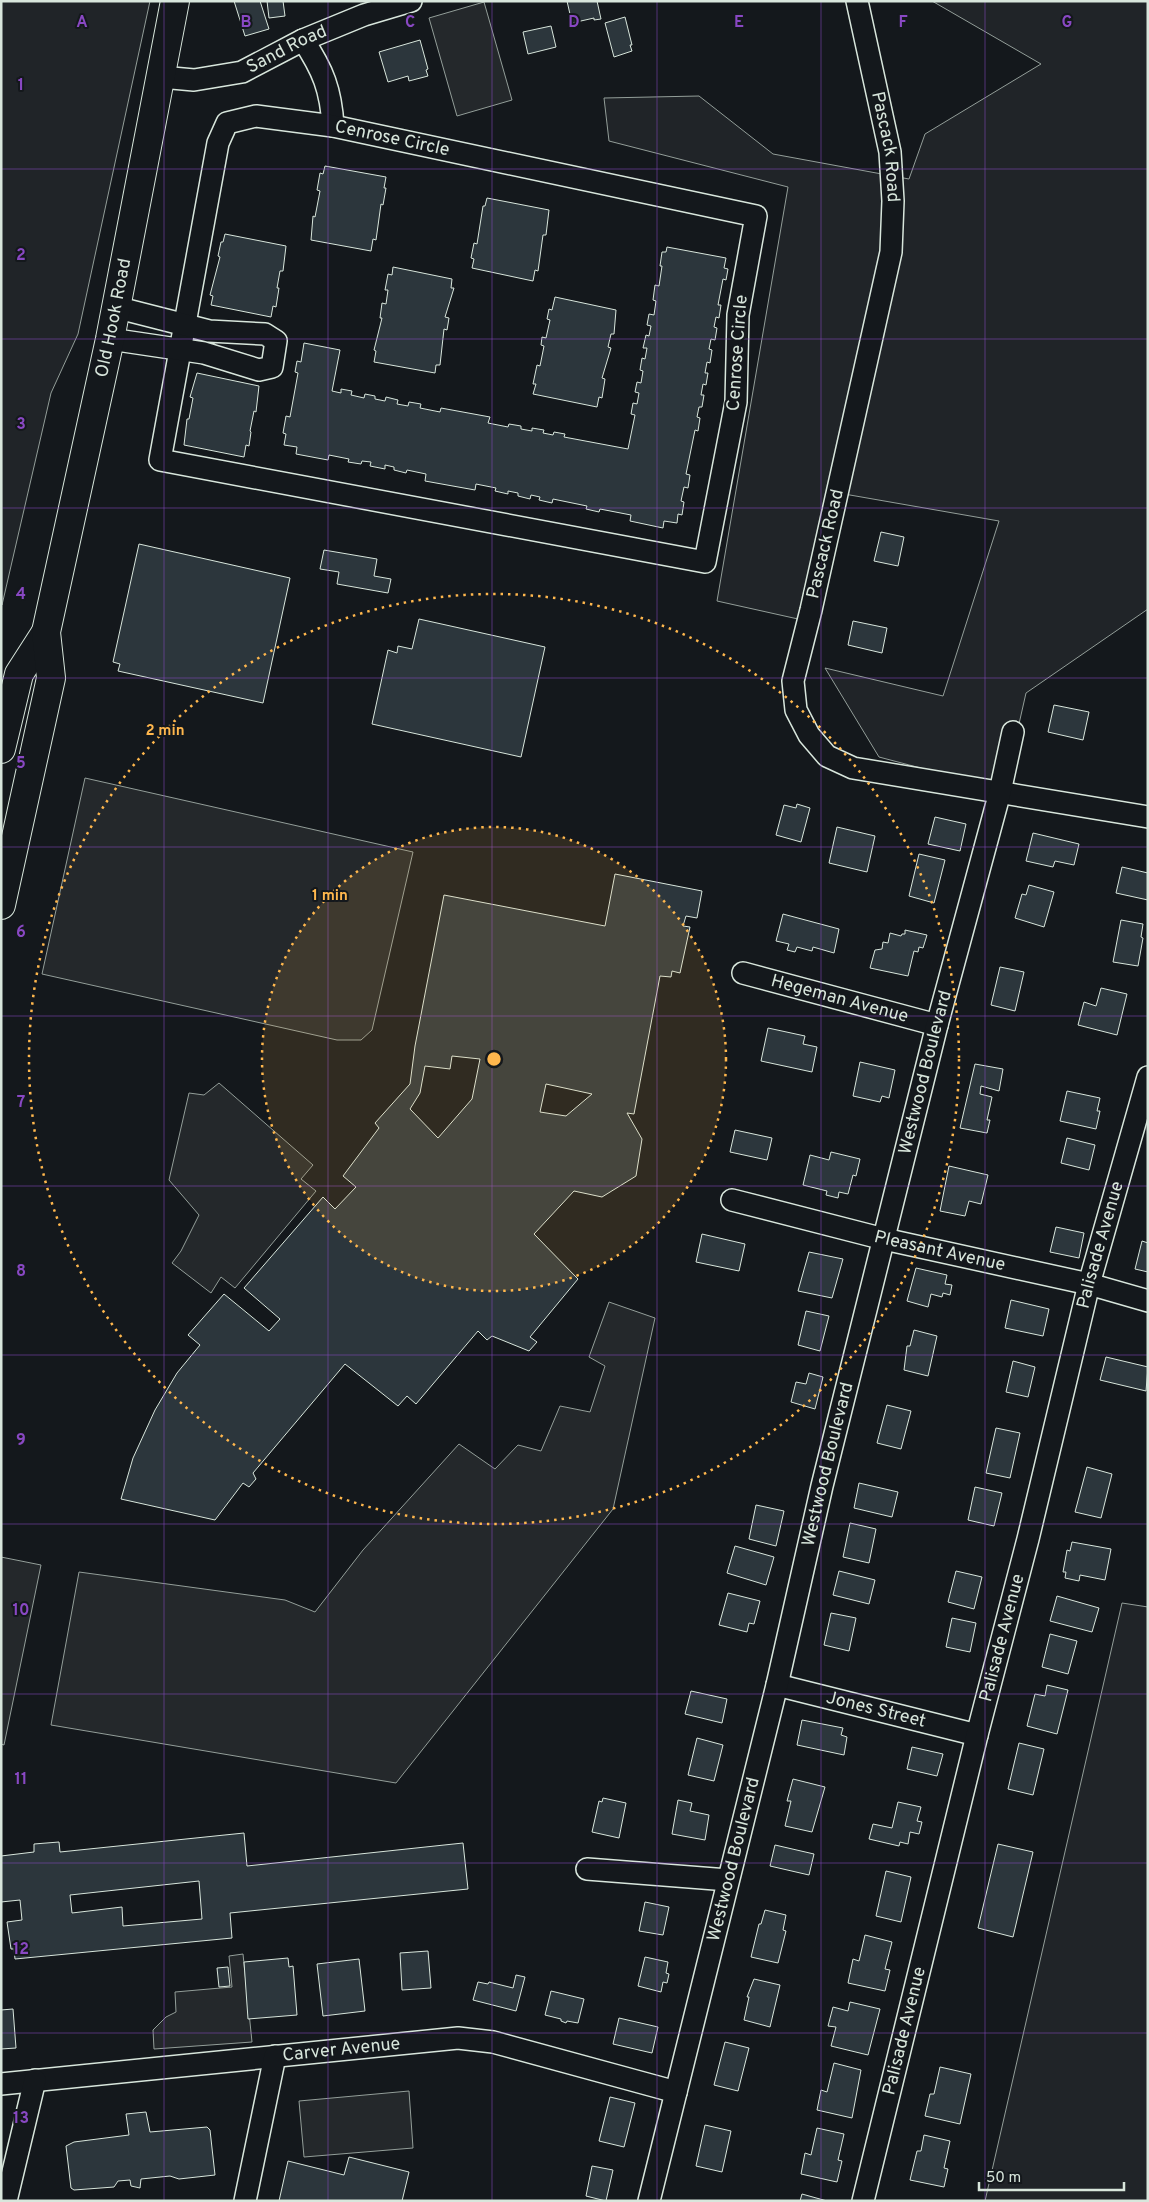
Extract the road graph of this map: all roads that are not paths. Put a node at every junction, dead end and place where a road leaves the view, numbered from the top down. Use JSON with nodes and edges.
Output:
{"nodes":[{"id":1,"x":175,"y":1,"type":"edge"},
{"id":2,"x":410,"y":1,"type":"edge"},
{"id":3,"x":857,"y":1,"type":"edge"},
{"id":4,"x":303,"y":40,"type":"junction"},
{"id":5,"x":160,"y":77,"type":"junction"},
{"id":6,"x":333,"y":126,"type":"junction"},
{"id":7,"x":115,"y":307,"type":"junction"},
{"id":8,"x":185,"y":325,"type":"junction"},
{"id":9,"x":110,"y":339,"type":"junction"},
{"id":10,"x":180,"y":349,"type":"junction"},
{"id":11,"x":46,"y":632,"type":"junction"},
{"id":12,"x":1012,"y":732,"type":"dead end"},
{"id":13,"x":1,"y":748,"type":"edge"},
{"id":14,"x":1000,"y":792,"type":"junction"},
{"id":15,"x":1148,"y":817,"type":"edge"},
{"id":16,"x":1,"y":905,"type":"edge"},
{"id":17,"x":744,"y":973,"type":"dead end"},
{"id":18,"x":937,"y":1026,"type":"junction"},
{"id":19,"x":1147,"y":1080,"type":"edge"},
{"id":20,"x":732,"y":1200,"type":"dead end"},
{"id":21,"x":884,"y":1238,"type":"junction"},
{"id":22,"x":1089,"y":1284,"type":"junction"},
{"id":23,"x":1148,"y":1301,"type":"edge"},
{"id":24,"x":776,"y":1685,"type":"junction"},
{"id":25,"x":977,"y":1735,"type":"junction"},
{"id":26,"x":587,"y":1869,"type":"dead end"},
{"id":27,"x":728,"y":1880,"type":"junction"},
{"id":28,"x":275,"y":2056,"type":"junction"},
{"id":29,"x":35,"y":2080,"type":"junction"},
{"id":30,"x":1,"y":2084,"type":"edge"},
{"id":31,"x":676,"y":2092,"type":"junction"},
{"id":32,"x":6,"y":2201,"type":"edge"},
{"id":33,"x":245,"y":2201,"type":"edge"},
{"id":34,"x":649,"y":2201,"type":"edge"},
{"id":35,"x":863,"y":2201,"type":"edge"}],
"edges":[{"from":1,"to":5,"type":"main road","name":"Old Hook Road"},
{"from":2,"to":4,"type":"street","name":"Sand Road"},
{"from":3,"to":14,"type":"street","name":"Pascack Road"},
{"from":4,"to":5,"type":"street","name":"Sand Road"},
{"from":4,"to":6,"type":"street"},
{"from":5,"to":7,"type":"main road","name":"Old Hook Road"},
{"from":6,"to":8,"type":"street","name":"Cenrose Circle"},
{"from":6,"to":10,"type":"street","name":"Cenrose Circle"},
{"from":7,"to":8,"type":"street"},
{"from":7,"to":9,"type":"main road","name":"Old Hook Road"},
{"from":8,"to":10,"type":"street","name":"Cenrose Circle"},
{"from":8,"to":10,"type":"street"},
{"from":9,"to":10,"type":"street"},
{"from":9,"to":11,"type":"main road","name":"Old Hook Road"},
{"from":11,"to":13,"type":"main road","name":"Old Hook Road"},
{"from":11,"to":16,"type":"main road","name":"Old Hook Road"},
{"from":12,"to":14,"type":"street","name":"Westwood Boulevard"},
{"from":14,"to":15,"type":"street","name":"Pascack Road"},
{"from":14,"to":18,"type":"street","name":"Westwood Boulevard"},
{"from":17,"to":18,"type":"street","name":"Hegeman Avenue"},
{"from":18,"to":21,"type":"street","name":"Westwood Boulevard"},
{"from":19,"to":22,"type":"street","name":"Palisade Avenue"},
{"from":20,"to":21,"type":"street","name":"Pleasant Avenue"},
{"from":21,"to":22,"type":"street","name":"Pleasant Avenue"},
{"from":21,"to":24,"type":"street","name":"Westwood Boulevard"},
{"from":22,"to":23,"type":"street","name":"Pleasant Avenue"},
{"from":22,"to":25,"type":"street","name":"Palisade Avenue"},
{"from":24,"to":25,"type":"street","name":"Jones Street"},
{"from":24,"to":27,"type":"street","name":"Westwood Boulevard"},
{"from":25,"to":35,"type":"street","name":"Palisade Avenue"},
{"from":26,"to":27,"type":"street"},
{"from":27,"to":31,"type":"street","name":"Westwood Boulevard"},
{"from":28,"to":29,"type":"street","name":"Carver Avenue"},
{"from":28,"to":31,"type":"street","name":"Carver Avenue"},
{"from":28,"to":33,"type":"street"},
{"from":29,"to":30,"type":"street","name":"Carver Avenue"},
{"from":29,"to":32,"type":"street"},
{"from":31,"to":34,"type":"street","name":"Westwood Boulevard"}]}
